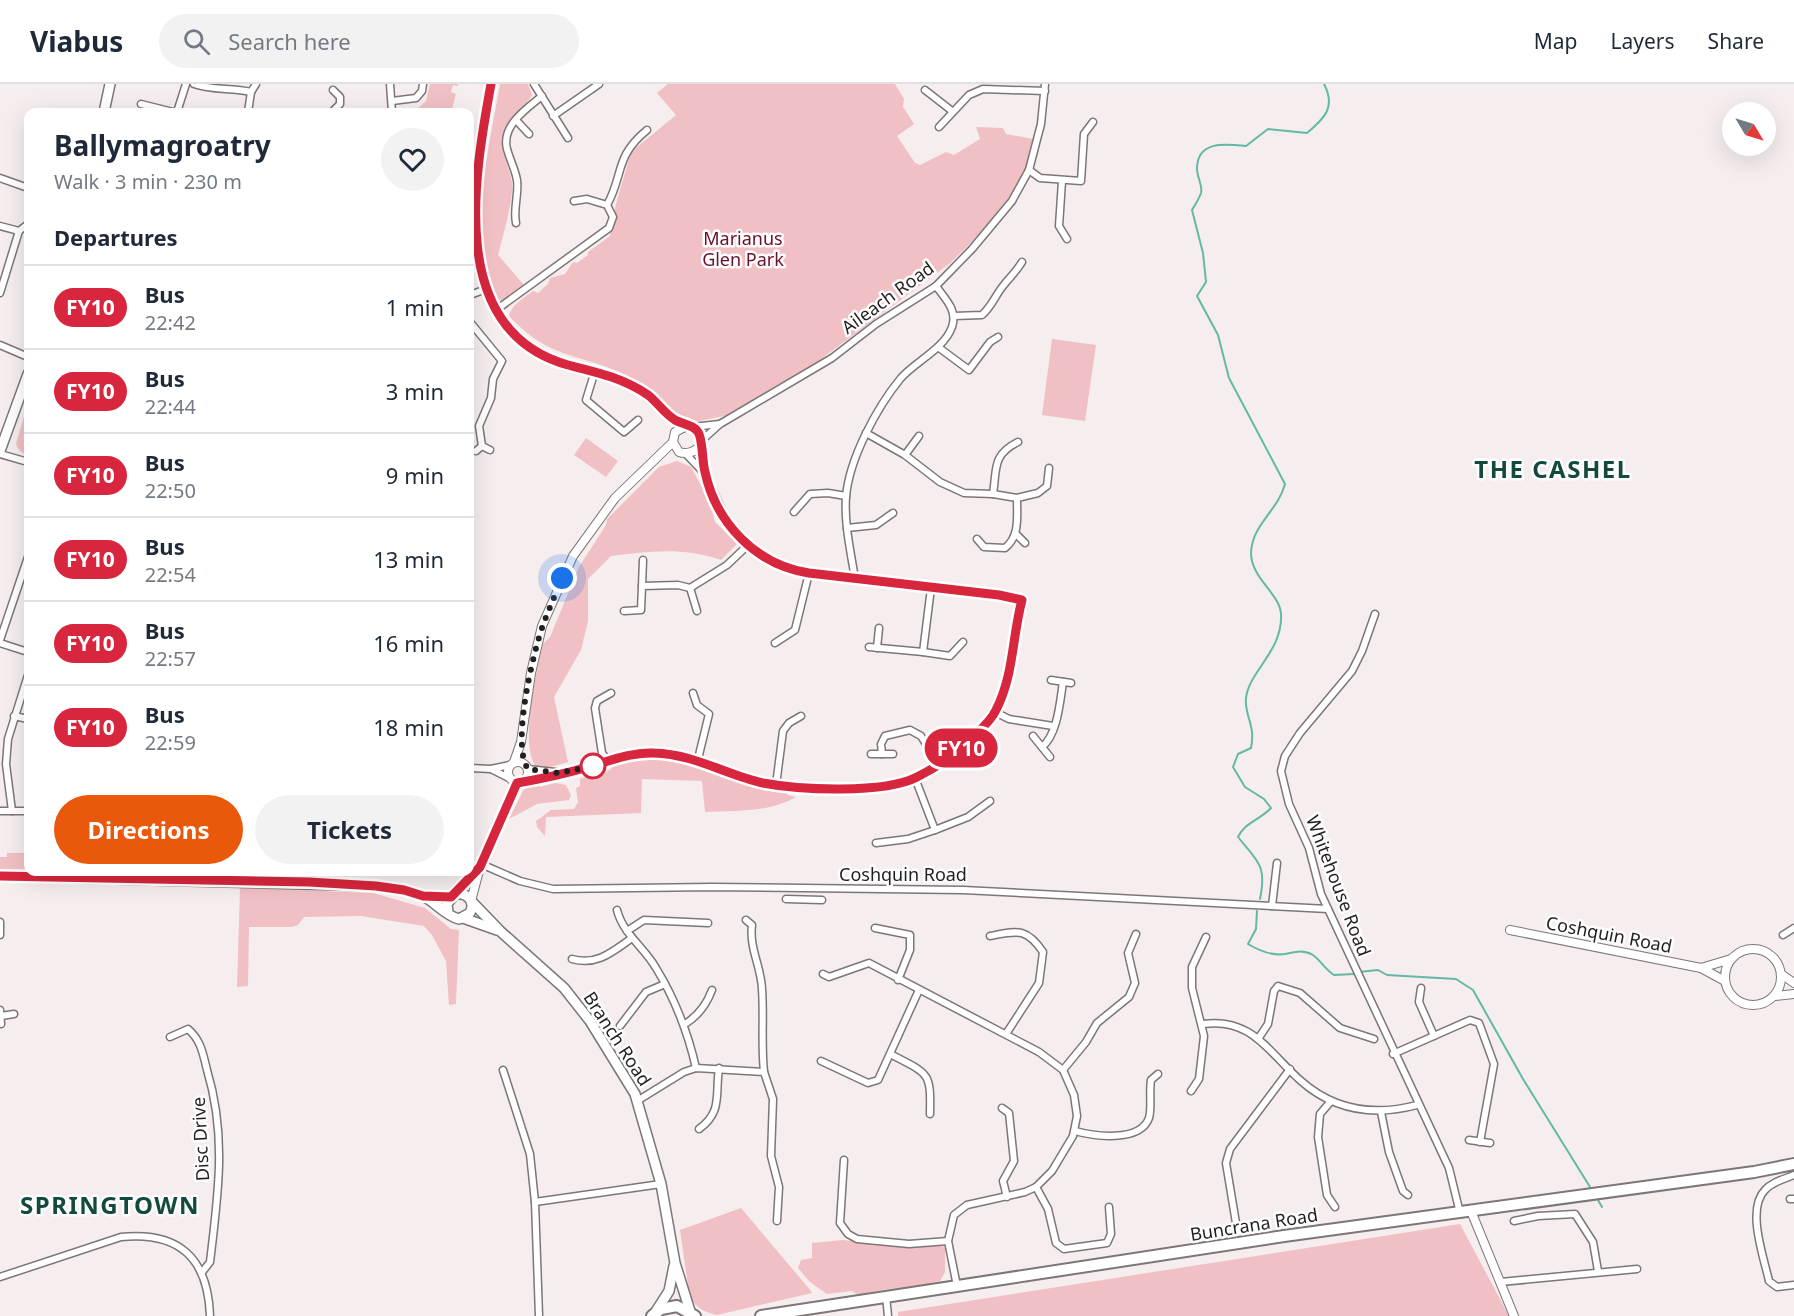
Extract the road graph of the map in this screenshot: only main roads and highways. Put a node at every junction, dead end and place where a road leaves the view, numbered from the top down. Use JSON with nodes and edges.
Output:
{"nodes":[{"id":1,"x":110,"y":84,"type":"edge"},
{"id":2,"x":105,"y":108,"type":"edge"},
{"id":3,"x":24,"y":385,"type":"edge"},
{"id":4,"x":0,"y":452,"type":"edge"},
{"id":5,"x":0,"y":876,"type":"edge"},
{"id":6,"x":453,"y":895,"type":"junction"},
{"id":7,"x":423,"y":896,"type":"junction"},
{"id":8,"x":471,"y":901,"type":"junction"},
{"id":9,"x":448,"y":912,"type":"junction"},
{"id":10,"x":463,"y":918,"type":"junction"},
{"id":11,"x":500,"y":931,"type":"junction"},
{"id":12,"x":1794,"y":1164,"type":"edge"},
{"id":13,"x":1754,"y":1172,"type":"junction"},
{"id":14,"x":1794,"y":1174,"type":"edge"},
{"id":15,"x":675,"y":1263,"type":"junction"},
{"id":16,"x":695,"y":1314,"type":"edge"},
{"id":17,"x":653,"y":1315,"type":"edge"},
{"id":18,"x":761,"y":1316,"type":"edge"}],
"edges":[{"from":1,"to":2,"type":"main road"},
{"from":3,"to":4,"type":"main road"},
{"from":5,"to":7,"type":"main road"},
{"from":6,"to":7,"type":"main road"},
{"from":6,"to":8,"type":"main road"},
{"from":6,"to":9,"type":"main road"},
{"from":7,"to":9,"type":"main road"},
{"from":8,"to":10,"type":"main road"},
{"from":8,"to":11,"type":"main road","name":"Branch Road"},
{"from":9,"to":10,"type":"main road"},
{"from":10,"to":11,"type":"main road","name":"Branch Road"},
{"from":11,"to":15,"type":"main road","name":"Branch Road"},
{"from":12,"to":13,"type":"highway","name":"Buncrana Road"},
{"from":13,"to":14,"type":"highway","name":"Buncrana Road"},
{"from":13,"to":18,"type":"highway","name":"Buncrana Road"},
{"from":15,"to":16,"type":"main road","name":"Branch Road"},
{"from":15,"to":17,"type":"main road","name":"Branch Road"},
{"from":16,"to":17,"type":"highway"}]}
